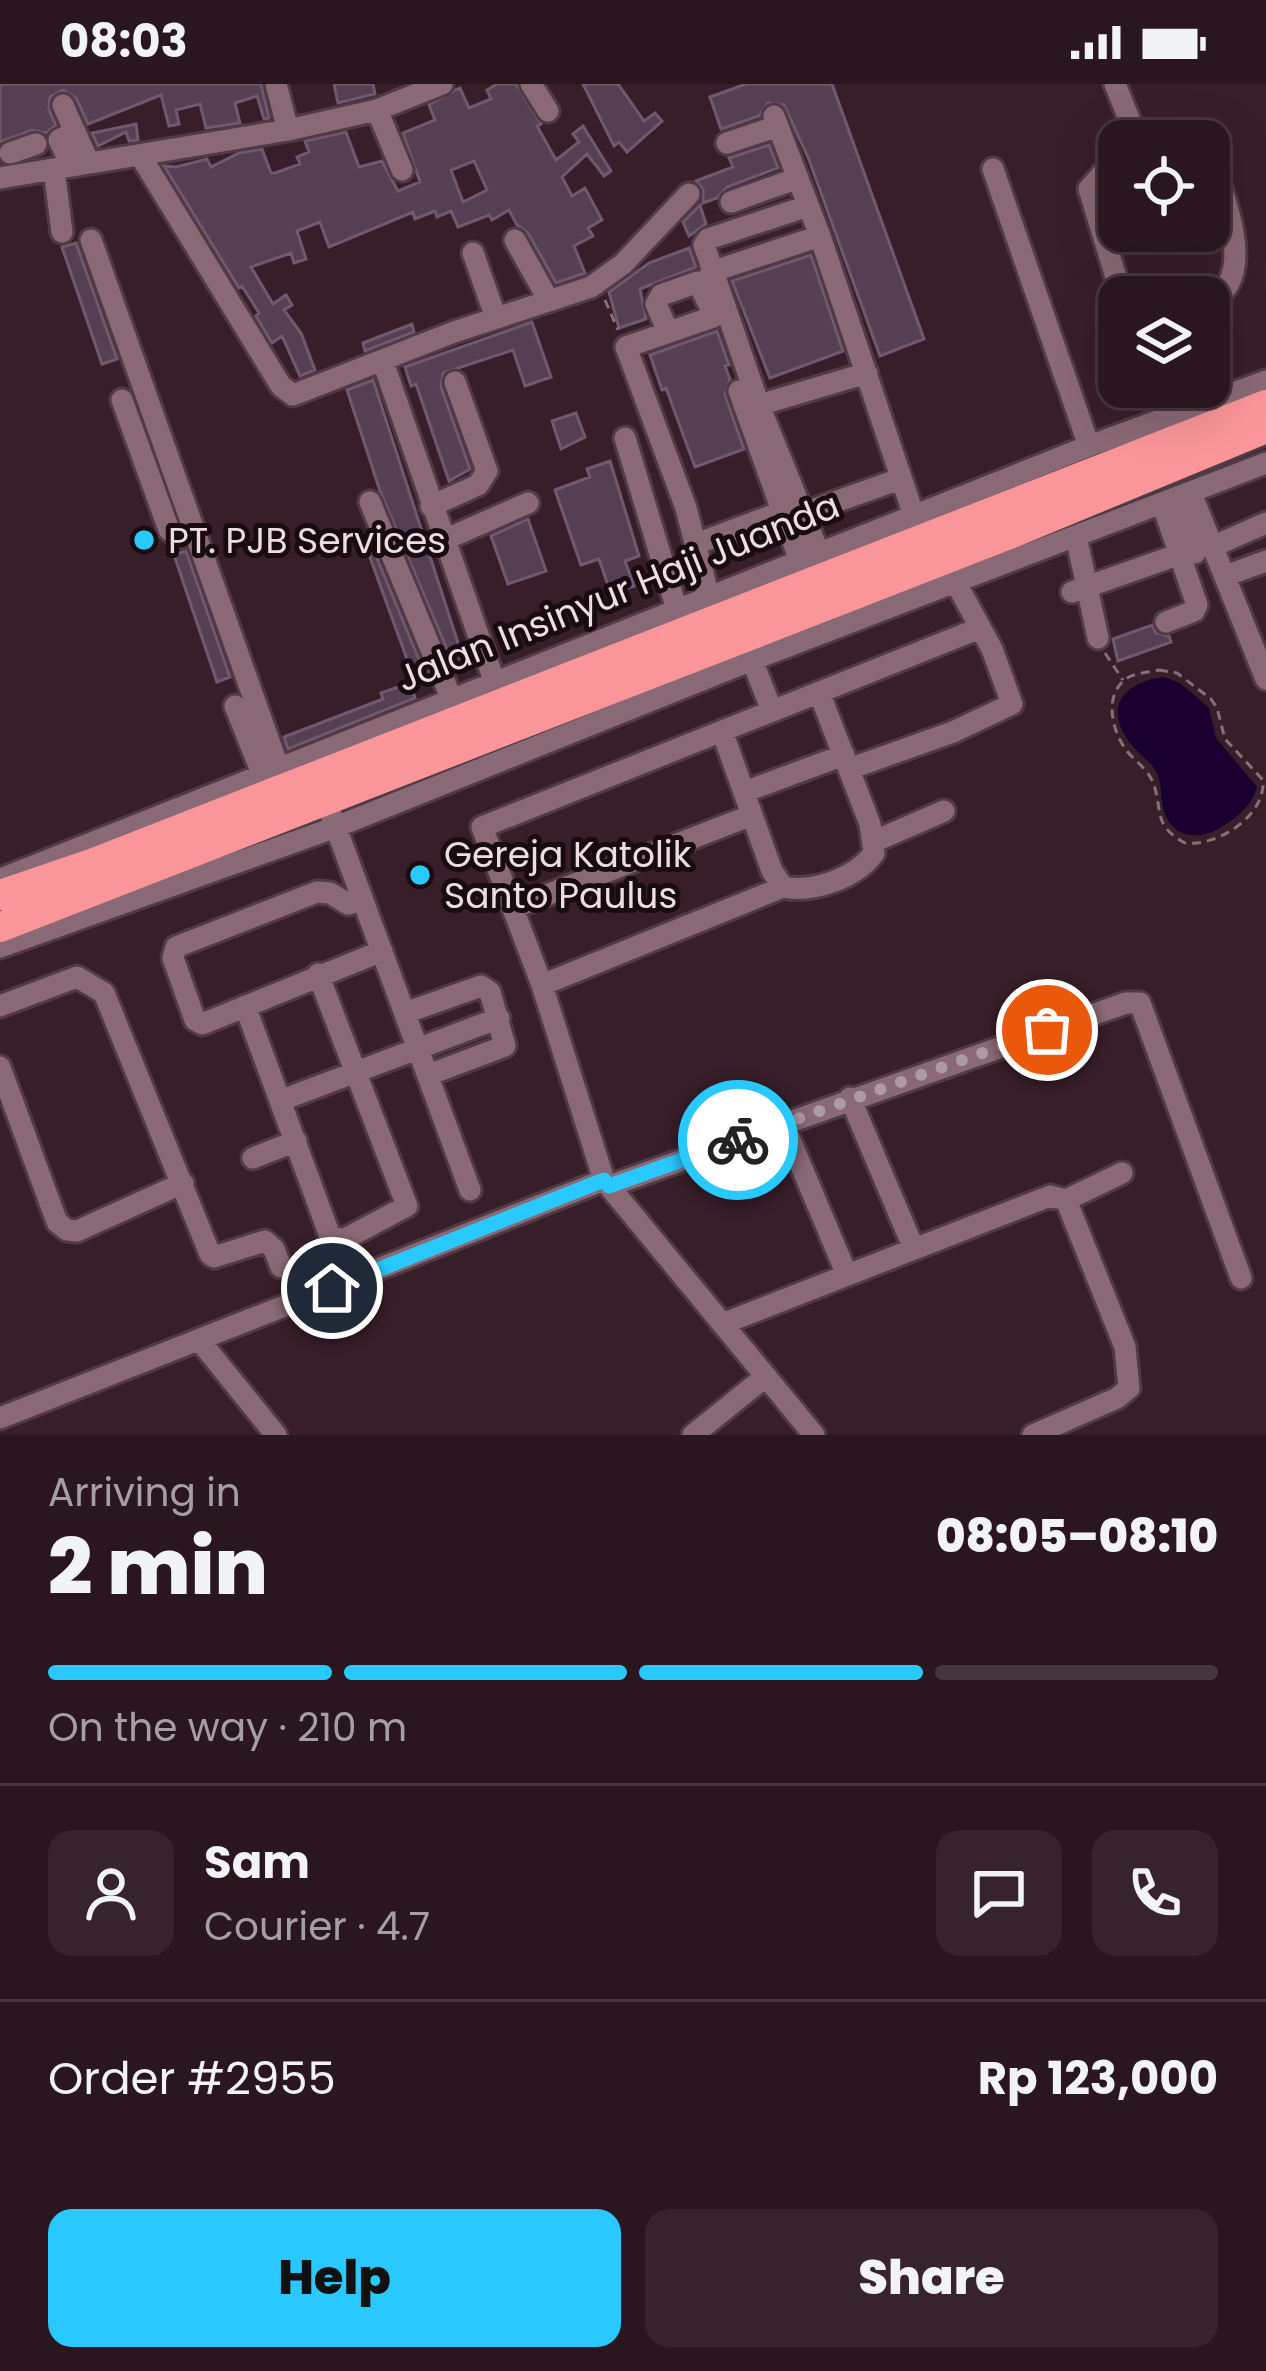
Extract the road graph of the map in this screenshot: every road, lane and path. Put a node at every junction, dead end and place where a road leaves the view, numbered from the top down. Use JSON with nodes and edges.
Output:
{"nodes":[{"id":1,"x":276,"y":84,"type":"edge"},
{"id":2,"x":442,"y":84,"type":"edge"},
{"id":3,"x":531,"y":84,"type":"edge"},
{"id":4,"x":1115,"y":84,"type":"edge"},
{"id":5,"x":63,"y":105,"type":"dead end"},
{"id":6,"x":377,"y":110,"type":"junction"},
{"id":7,"x":548,"y":111,"type":"dead end"},
{"id":8,"x":1130,"y":120,"type":"edge"},
{"id":9,"x":288,"y":130,"type":"junction"},
{"id":10,"x":727,"y":143,"type":"dead end"},
{"id":11,"x":140,"y":155,"type":"junction"},
{"id":12,"x":34,"y":164,"type":"edge"},
{"id":13,"x":993,"y":169,"type":"dead end"},
{"id":14,"x":402,"y":170,"type":"dead end"},
{"id":15,"x":798,"y":178,"type":"junction"},
{"id":16,"x":1098,"y":179,"type":"edge"},
{"id":17,"x":688,"y":194,"type":"dead end"},
{"id":18,"x":808,"y":206,"type":"junction"},
{"id":19,"x":1098,"y":218,"type":"edge"},
{"id":20,"x":760,"y":222,"type":"junction"},
{"id":21,"x":1230,"y":224,"type":"edge"},
{"id":22,"x":62,"y":232,"type":"dead end"},
{"id":23,"x":820,"y":236,"type":"junction"},
{"id":24,"x":515,"y":240,"type":"dead end"},
{"id":25,"x":91,"y":241,"type":"dead end"},
{"id":26,"x":473,"y":253,"type":"dead end"},
{"id":27,"x":711,"y":272,"type":"junction"},
{"id":28,"x":1230,"y":281,"type":"edge"},
{"id":29,"x":591,"y":286,"type":"junction"},
{"id":30,"x":549,"y":301,"type":"junction"},
{"id":31,"x":713,"y":317,"type":"junction"},
{"id":32,"x":496,"y":318,"type":"junction"},
{"id":33,"x":668,"y":332,"type":"junction"},
{"id":34,"x":626,"y":347,"type":"junction"},
{"id":35,"x":383,"y":362,"type":"junction"},
{"id":36,"x":867,"y":374,"type":"junction"},
{"id":37,"x":1266,"y":381,"type":"edge"},
{"id":38,"x":455,"y":382,"type":"dead end"},
{"id":39,"x":1230,"y":390,"type":"edge"},
{"id":40,"x":122,"y":400,"type":"dead end"},
{"id":41,"x":759,"y":405,"type":"junction"},
{"id":42,"x":1266,"y":405,"type":"edge"},
{"id":43,"x":1178,"y":408,"type":"edge"},
{"id":44,"x":1266,"y":428,"type":"edge"},
{"id":45,"x":625,"y":438,"type":"dead end"},
{"id":46,"x":1089,"y":446,"type":"junction"},
{"id":47,"x":1266,"y":463,"type":"edge"},
{"id":48,"x":900,"y":479,"type":"junction"},
{"id":49,"x":370,"y":502,"type":"dead end"},
{"id":50,"x":528,"y":503,"type":"dead end"},
{"id":51,"x":431,"y":506,"type":"junction"},
{"id":52,"x":1180,"y":506,"type":"junction"},
{"id":53,"x":793,"y":513,"type":"junction"},
{"id":54,"x":914,"y":516,"type":"junction"},
{"id":55,"x":1266,"y":523,"type":"edge"},
{"id":56,"x":195,"y":531,"type":"junction"},
{"id":57,"x":1076,"y":537,"type":"junction"},
{"id":58,"x":444,"y":540,"type":"junction"},
{"id":59,"x":696,"y":544,"type":"junction"},
{"id":60,"x":1196,"y":551,"type":"junction"},
{"id":61,"x":810,"y":557,"type":"junction"},
{"id":62,"x":1266,"y":561,"type":"edge"},
{"id":63,"x":1225,"y":576,"type":"junction"},
{"id":64,"x":1080,"y":589,"type":"junction"},
{"id":65,"x":890,"y":594,"type":"junction"},
{"id":66,"x":961,"y":594,"type":"junction"},
{"id":67,"x":709,"y":597,"type":"junction"},
{"id":68,"x":677,"y":610,"type":"junction"},
{"id":69,"x":1166,"y":622,"type":"dead end"},
{"id":70,"x":980,"y":628,"type":"junction"},
{"id":71,"x":1097,"y":638,"type":"joint"},
{"id":72,"x":469,"y":641,"type":"dead end"},
{"id":73,"x":758,"y":674,"type":"junction"},
{"id":74,"x":1266,"y":680,"type":"edge"},
{"id":75,"x":1124,"y":681,"type":"junction"},
{"id":76,"x":490,"y":685,"type":"junction"},
{"id":77,"x":820,"y":692,"type":"junction"},
{"id":78,"x":452,"y":700,"type":"junction"},
{"id":79,"x":236,"y":706,"type":"dead end"},
{"id":80,"x":772,"y":711,"type":"junction"},
{"id":81,"x":722,"y":731,"type":"junction"},
{"id":82,"x":846,"y":762,"type":"junction"},
{"id":83,"x":271,"y":772,"type":"junction"},
{"id":84,"x":744,"y":792,"type":"junction"},
{"id":85,"x":944,"y":812,"type":"dead end"},
{"id":86,"x":331,"y":814,"type":"junction"},
{"id":87,"x":752,"y":815,"type":"junction"},
{"id":88,"x":874,"y":841,"type":"junction"},
{"id":89,"x":230,"y":853,"type":"junction"},
{"id":90,"x":91,"y":855,"type":"junction"},
{"id":91,"x":0,"y":880,"type":"edge"},
{"id":92,"x":783,"y":887,"type":"junction"},
{"id":93,"x":0,"y":895,"type":"edge"},
{"id":94,"x":363,"y":900,"type":"junction"},
{"id":95,"x":513,"y":908,"type":"junction"},
{"id":96,"x":0,"y":926,"type":"edge"},
{"id":97,"x":0,"y":946,"type":"edge"},
{"id":98,"x":382,"y":951,"type":"junction"},
{"id":99,"x":318,"y":974,"type":"junction"},
{"id":100,"x":542,"y":985,"type":"junction"},
{"id":101,"x":0,"y":1006,"type":"edge"},
{"id":102,"x":245,"y":1006,"type":"junction"},
{"id":103,"x":405,"y":1013,"type":"junction"},
{"id":104,"x":499,"y":1018,"type":"junction"},
{"id":105,"x":418,"y":1049,"type":"junction"},
{"id":106,"x":0,"y":1067,"type":"edge"},
{"id":107,"x":356,"y":1072,"type":"junction"},
{"id":108,"x":428,"y":1076,"type":"junction"},
{"id":109,"x":850,"y":1098,"type":"junction"},
{"id":110,"x":282,"y":1100,"type":"junction"},
{"id":111,"x":783,"y":1124,"type":"junction"},
{"id":112,"x":296,"y":1141,"type":"junction"},
{"id":113,"x":253,"y":1158,"type":"dead end"},
{"id":114,"x":1122,"y":1173,"type":"dead end"},
{"id":115,"x":183,"y":1183,"type":"junction"},
{"id":116,"x":607,"y":1183,"type":"junction"},
{"id":117,"x":470,"y":1190,"type":"dead end"},
{"id":118,"x":1066,"y":1200,"type":"junction"},
{"id":119,"x":914,"y":1249,"type":"junction"},
{"id":120,"x":281,"y":1267,"type":"dead end"},
{"id":121,"x":847,"y":1275,"type":"junction"},
{"id":122,"x":1240,"y":1278,"type":"dead end"},
{"id":123,"x":722,"y":1324,"type":"junction"},
{"id":124,"x":200,"y":1341,"type":"junction"},
{"id":125,"x":765,"y":1376,"type":"junction"},
{"id":126,"x":0,"y":1418,"type":"edge"},
{"id":127,"x":276,"y":1435,"type":"edge"},
{"id":128,"x":693,"y":1435,"type":"edge"},
{"id":129,"x":814,"y":1435,"type":"edge"},
{"id":130,"x":1033,"y":1435,"type":"edge"}],
"edges":[{"from":1,"to":9,"type":"street"},
{"from":2,"to":6,"type":"street"},
{"from":3,"to":7,"type":"street"},
{"from":4,"to":8,"type":"street"},
{"from":5,"to":12,"type":"street"},
{"from":6,"to":9,"type":"street"},
{"from":6,"to":14,"type":"street"},
{"from":9,"to":11,"type":"street"},
{"from":10,"to":15,"type":"street"},
{"from":11,"to":12,"type":"street"},
{"from":11,"to":35,"type":"street"},
{"from":12,"to":22,"type":"street"},
{"from":13,"to":46,"type":"street"},
{"from":15,"to":18,"type":"street"},
{"from":15,"to":20,"type":"street"},
{"from":16,"to":19,"type":"street"},
{"from":17,"to":29,"type":"street"},
{"from":18,"to":20,"type":"street"},
{"from":18,"to":23,"type":"street"},
{"from":20,"to":27,"type":"street"},
{"from":21,"to":28,"type":"street"},
{"from":23,"to":27,"type":"street"},
{"from":23,"to":36,"type":"street"},
{"from":24,"to":30,"type":"street"},
{"from":25,"to":56,"type":"street"},
{"from":26,"to":32,"type":"street"},
{"from":27,"to":41,"type":"street"},
{"from":29,"to":30,"type":"street"},
{"from":29,"to":34,"type":"path"},
{"from":30,"to":32,"type":"street"},
{"from":31,"to":33,"type":"street"},
{"from":31,"to":33,"type":"street"},
{"from":31,"to":53,"type":"street"},
{"from":32,"to":35,"type":"street"},
{"from":33,"to":34,"type":"street"},
{"from":34,"to":59,"type":"street"},
{"from":35,"to":51,"type":"street"},
{"from":36,"to":41,"type":"street"},
{"from":36,"to":48,"type":"street"},
{"from":37,"to":39,"type":"street","name":"Jalan Insinyur Haji Juanda"},
{"from":38,"to":51,"type":"street"},
{"from":40,"to":56,"type":"street"},
{"from":41,"to":53,"type":"street"},
{"from":42,"to":90,"type":"highway","name":"Jalan Insinyur Haji Juanda"},
{"from":43,"to":46,"type":"street","name":"Jalan Insinyur Haji Juanda"},
{"from":44,"to":57,"type":"highway"},
{"from":45,"to":68,"type":"street"},
{"from":46,"to":54,"type":"street","name":"Jalan Insinyur Haji Juanda"},
{"from":47,"to":52,"type":"street"},
{"from":48,"to":53,"type":"street"},
{"from":48,"to":54,"type":"street"},
{"from":49,"to":78,"type":"street"},
{"from":50,"to":58,"type":"street"},
{"from":51,"to":58,"type":"street"},
{"from":52,"to":57,"type":"street"},
{"from":52,"to":60,"type":"street"},
{"from":52,"to":60,"type":"street"},
{"from":53,"to":59,"type":"street"},
{"from":53,"to":61,"type":"street"},
{"from":54,"to":61,"type":"street","name":"Jalan Insinyur Haji Juanda"},
{"from":55,"to":60,"type":"street"},
{"from":56,"to":83,"type":"street"},
{"from":57,"to":64,"type":"street"},
{"from":57,"to":65,"type":"highway"},
{"from":57,"to":66,"type":"street"},
{"from":58,"to":76,"type":"street"},
{"from":59,"to":67,"type":"street"},
{"from":60,"to":63,"type":"street"},
{"from":60,"to":64,"type":"street"},
{"from":60,"to":69,"type":"street"},
{"from":61,"to":67,"type":"street","name":"Jalan Insinyur Haji Juanda"},
{"from":62,"to":63,"type":"street"},
{"from":63,"to":74,"type":"street"},
{"from":64,"to":71,"type":"street"},
{"from":65,"to":66,"type":"street"},
{"from":65,"to":73,"type":"street"},
{"from":65,"to":86,"type":"highway"},
{"from":66,"to":70,"type":"street"},
{"from":67,"to":68,"type":"street","name":"Jalan Insinyur Haji Juanda"},
{"from":68,"to":76,"type":"street","name":"Jalan Insinyur Haji Juanda"},
{"from":70,"to":77,"type":"street"},
{"from":70,"to":82,"type":"street"},
{"from":71,"to":75,"type":"path"},
{"from":72,"to":76,"type":"street"},
{"from":73,"to":80,"type":"street"},
{"from":73,"to":86,"type":"street"},
{"from":75,"to":75,"type":"path"},
{"from":76,"to":78,"type":"street","name":"Jalan Insinyur Haji Juanda"},
{"from":77,"to":80,"type":"street"},
{"from":77,"to":82,"type":"street"},
{"from":78,"to":83,"type":"street","name":"Jalan Insinyur Haji Juanda"},
{"from":79,"to":83,"type":"street"},
{"from":80,"to":81,"type":"street"},
{"from":81,"to":84,"type":"street"},
{"from":81,"to":95,"type":"street"},
{"from":82,"to":84,"type":"street"},
{"from":82,"to":88,"type":"street"},
{"from":83,"to":90,"type":"street","name":"Jalan Insinyur Haji Juanda"},
{"from":84,"to":87,"type":"street"},
{"from":85,"to":88,"type":"street"},
{"from":86,"to":89,"type":"highway"},
{"from":86,"to":94,"type":"street"},
{"from":87,"to":92,"type":"street"},
{"from":87,"to":95,"type":"street"},
{"from":88,"to":92,"type":"street"},
{"from":89,"to":96,"type":"highway"},
{"from":89,"to":97,"type":"street"},
{"from":90,"to":91,"type":"street","name":"Jalan Insinyur Haji Juanda"},
{"from":90,"to":93,"type":"highway","name":"Jalan Insinyur Haji Juanda"},
{"from":92,"to":100,"type":"street"},
{"from":94,"to":98,"type":"street"},
{"from":94,"to":102,"type":"street"},
{"from":95,"to":100,"type":"street"},
{"from":98,"to":99,"type":"street"},
{"from":98,"to":103,"type":"street"},
{"from":99,"to":102,"type":"street"},
{"from":99,"to":107,"type":"street"},
{"from":100,"to":116,"type":"street"},
{"from":101,"to":115,"type":"street"},
{"from":102,"to":110,"type":"street"},
{"from":103,"to":104,"type":"street"},
{"from":103,"to":105,"type":"street"},
{"from":104,"to":105,"type":"street"},
{"from":104,"to":108,"type":"street"},
{"from":105,"to":107,"type":"street"},
{"from":105,"to":108,"type":"street"},
{"from":106,"to":115,"type":"street"},
{"from":107,"to":110,"type":"street"},
{"from":107,"to":112,"type":"street"},
{"from":108,"to":117,"type":"street"},
{"from":109,"to":111,"type":"street"},
{"from":109,"to":119,"type":"street"},
{"from":109,"to":122,"type":"street"},
{"from":110,"to":112,"type":"street"},
{"from":111,"to":116,"type":"street"},
{"from":111,"to":121,"type":"street"},
{"from":112,"to":113,"type":"street"},
{"from":114,"to":118,"type":"street"},
{"from":115,"to":120,"type":"street"},
{"from":116,"to":123,"type":"street"},
{"from":116,"to":124,"type":"street"},
{"from":118,"to":119,"type":"street"},
{"from":118,"to":130,"type":"street"},
{"from":119,"to":121,"type":"street"},
{"from":121,"to":123,"type":"street"},
{"from":123,"to":125,"type":"street"},
{"from":124,"to":126,"type":"street"},
{"from":124,"to":127,"type":"street"},
{"from":125,"to":128,"type":"street"},
{"from":125,"to":129,"type":"street"}]}
